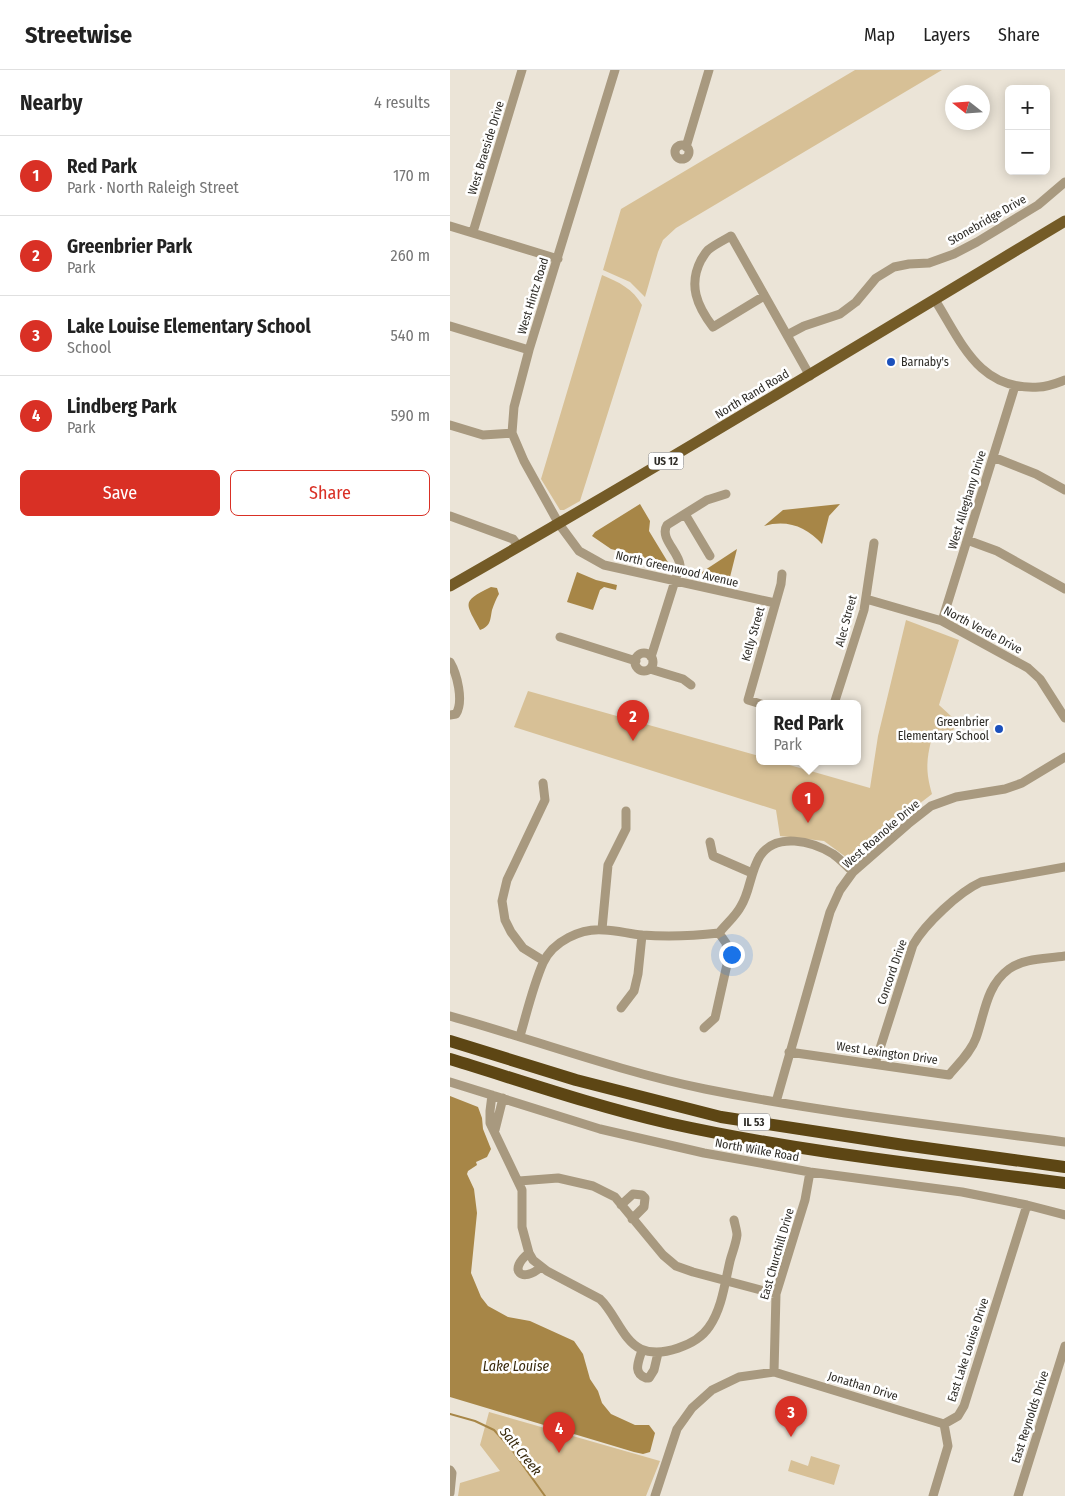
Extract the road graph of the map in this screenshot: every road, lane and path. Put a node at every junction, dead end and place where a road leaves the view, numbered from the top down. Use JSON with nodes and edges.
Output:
{"nodes":[{"id":1,"x":522,"y":70,"type":"edge"},
{"id":2,"x":615,"y":70,"type":"edge"},
{"id":3,"x":709,"y":70,"type":"edge"},
{"id":4,"x":686,"y":146,"type":"dead end"},
{"id":5,"x":1065,"y":182,"type":"edge"},
{"id":6,"x":1065,"y":221,"type":"edge"},
{"id":7,"x":450,"y":226,"type":"edge"},
{"id":8,"x":473,"y":232,"type":"junction"},
{"id":9,"x":558,"y":259,"type":"junction"},
{"id":10,"x":764,"y":296,"type":"junction"},
{"id":11,"x":935,"y":300,"type":"junction"},
{"id":12,"x":450,"y":326,"type":"edge"},
{"id":13,"x":786,"y":335,"type":"junction"},
{"id":14,"x":529,"y":350,"type":"junction"},
{"id":15,"x":810,"y":376,"type":"junction"},
{"id":16,"x":1065,"y":380,"type":"edge"},
{"id":17,"x":1015,"y":386,"type":"junction"},
{"id":18,"x":450,"y":425,"type":"edge"},
{"id":19,"x":512,"y":433,"type":"junction"},
{"id":20,"x":993,"y":458,"type":"junction"},
{"id":21,"x":1065,"y":490,"type":"edge"},
{"id":22,"x":726,"y":494,"type":"dead end"},
{"id":23,"x":685,"y":514,"type":"junction"},
{"id":24,"x":450,"y":516,"type":"edge"},
{"id":25,"x":559,"y":524,"type":"junction"},
{"id":26,"x":967,"y":540,"type":"junction"},
{"id":27,"x":874,"y":542,"type":"dead end"},
{"id":28,"x":519,"y":547,"type":"junction"},
{"id":29,"x":710,"y":556,"type":"dead end"},
{"id":30,"x":782,"y":574,"type":"dead end"},
{"id":31,"x":676,"y":582,"type":"junction"},
{"id":32,"x":450,"y":586,"type":"edge"},
{"id":33,"x":1065,"y":589,"type":"edge"},
{"id":34,"x":866,"y":599,"type":"junction"},
{"id":35,"x":775,"y":603,"type":"junction"},
{"id":36,"x":942,"y":621,"type":"junction"},
{"id":37,"x":560,"y":637,"type":"dead end"},
{"id":38,"x":651,"y":657,"type":"junction"},
{"id":39,"x":636,"y":660,"type":"junction"},
{"id":40,"x":450,"y":662,"type":"edge"},
{"id":41,"x":650,"y":668,"type":"junction"},
{"id":42,"x":691,"y":685,"type":"dead end"},
{"id":43,"x":454,"y":690,"type":"edge"},
{"id":44,"x":835,"y":700,"type":"edge"},
{"id":45,"x":756,"y":702,"type":"edge"},
{"id":46,"x":450,"y":716,"type":"edge"},
{"id":47,"x":1065,"y":718,"type":"edge"},
{"id":48,"x":1065,"y":757,"type":"edge"},
{"id":49,"x":543,"y":783,"type":"dead end"},
{"id":50,"x":626,"y":811,"type":"dead end"},
{"id":51,"x":710,"y":842,"type":"dead end"},
{"id":52,"x":1065,"y":866,"type":"edge"},
{"id":53,"x":853,"y":872,"type":"junction"},
{"id":54,"x":752,"y":873,"type":"junction"},
{"id":55,"x":602,"y":929,"type":"junction"},
{"id":56,"x":719,"y":933,"type":"junction"},
{"id":57,"x":642,"y":935,"type":"junction"},
{"id":58,"x":1065,"y":956,"type":"edge"},
{"id":59,"x":544,"y":961,"type":"junction"},
{"id":60,"x":621,"y":1008,"type":"dead end"},
{"id":61,"x":450,"y":1016,"type":"edge"},
{"id":62,"x":704,"y":1028,"type":"dead end"},
{"id":63,"x":520,"y":1036,"type":"junction"},
{"id":64,"x":450,"y":1041,"type":"edge"},
{"id":65,"x":789,"y":1052,"type":"junction"},
{"id":66,"x":450,"y":1059,"type":"edge"},
{"id":67,"x":875,"y":1064,"type":"junction"},
{"id":68,"x":450,"y":1082,"type":"edge"},
{"id":69,"x":492,"y":1095,"type":"junction"},
{"id":70,"x":503,"y":1098,"type":"junction"},
{"id":71,"x":776,"y":1102,"type":"junction"},
{"id":72,"x":495,"y":1130,"type":"junction"},
{"id":73,"x":1065,"y":1142,"type":"edge"},
{"id":74,"x":1065,"y":1166,"type":"edge"},
{"id":75,"x":810,"y":1172,"type":"junction"},
{"id":76,"x":519,"y":1181,"type":"junction"},
{"id":77,"x":1065,"y":1183,"type":"edge"},
{"id":78,"x":1027,"y":1204,"type":"junction"},
{"id":79,"x":621,"y":1205,"type":"junction"},
{"id":80,"x":1065,"y":1215,"type":"edge"},
{"id":81,"x":632,"y":1219,"type":"junction"},
{"id":82,"x":734,"y":1220,"type":"dead end"},
{"id":83,"x":529,"y":1254,"type":"junction"},
{"id":84,"x":541,"y":1267,"type":"junction"},
{"id":85,"x":726,"y":1281,"type":"junction"},
{"id":86,"x":776,"y":1294,"type":"junction"},
{"id":87,"x":1065,"y":1346,"type":"edge"},
{"id":88,"x":642,"y":1350,"type":"junction"},
{"id":89,"x":658,"y":1353,"type":"junction"},
{"id":90,"x":774,"y":1372,"type":"junction"},
{"id":91,"x":944,"y":1424,"type":"junction"},
{"id":92,"x":450,"y":1470,"type":"edge"},
{"id":93,"x":450,"y":1493,"type":"edge"},
{"id":94,"x":655,"y":1496,"type":"edge"},
{"id":95,"x":933,"y":1496,"type":"edge"},
{"id":96,"x":1018,"y":1496,"type":"edge"}],
"edges":[{"from":1,"to":8,"type":"street","name":"West Braeside Drive"},
{"from":2,"to":9,"type":"street","name":"West Hintz Road"},
{"from":3,"to":4,"type":"street"},
{"from":5,"to":13,"type":"street","name":"Stonebridge Drive"},
{"from":6,"to":11,"type":"main road","name":"North Rand Road","number":"US 12"},
{"from":7,"to":8,"type":"street"},
{"from":8,"to":9,"type":"street"},
{"from":9,"to":14,"type":"street","name":"West Hintz Road"},
{"from":10,"to":10,"type":"street"},
{"from":10,"to":13,"type":"street"},
{"from":11,"to":15,"type":"main road","name":"North Rand Road","number":"US 12"},
{"from":11,"to":17,"type":"street"},
{"from":12,"to":14,"type":"street"},
{"from":13,"to":15,"type":"street"},
{"from":14,"to":19,"type":"street","name":"West Hintz Road"},
{"from":15,"to":25,"type":"main road","name":"North Rand Road","number":"US 12"},
{"from":16,"to":17,"type":"street"},
{"from":17,"to":20,"type":"street","name":"West Alleghany Drive"},
{"from":18,"to":19,"type":"street"},
{"from":19,"to":25,"type":"street","name":"West Hintz Road"},
{"from":20,"to":21,"type":"street"},
{"from":20,"to":26,"type":"street","name":"West Alleghany Drive"},
{"from":22,"to":23,"type":"street"},
{"from":23,"to":29,"type":"street"},
{"from":23,"to":31,"type":"street"},
{"from":24,"to":28,"type":"street"},
{"from":25,"to":28,"type":"main road","name":"North Rand Road","number":"US 12"},
{"from":25,"to":31,"type":"street","name":"North Greenwood Avenue"},
{"from":26,"to":33,"type":"street"},
{"from":26,"to":36,"type":"street","name":"West Alleghany Drive"},
{"from":27,"to":34,"type":"street","name":"Alec Street"},
{"from":28,"to":32,"type":"main road","name":"North Rand Road","number":"US 12"},
{"from":30,"to":35,"type":"street","name":"Kelly Street"},
{"from":31,"to":35,"type":"street","name":"North Greenwood Avenue"},
{"from":31,"to":38,"type":"street"},
{"from":34,"to":36,"type":"street","name":"North Verde Drive"},
{"from":34,"to":44,"type":"street","name":"Alec Street"},
{"from":35,"to":45,"type":"street","name":"Kelly Street"},
{"from":36,"to":47,"type":"street","name":"North Verde Drive"},
{"from":37,"to":39,"type":"street"},
{"from":38,"to":39,"type":"street"},
{"from":38,"to":41,"type":"street"},
{"from":39,"to":41,"type":"street"},
{"from":40,"to":43,"type":"street"},
{"from":41,"to":42,"type":"street"},
{"from":43,"to":46,"type":"street"},
{"from":48,"to":53,"type":"street","name":"West Roanoke Drive"},
{"from":49,"to":59,"type":"street"},
{"from":50,"to":55,"type":"street"},
{"from":51,"to":54,"type":"street"},
{"from":52,"to":67,"type":"street","name":"Concord Drive"},
{"from":53,"to":54,"type":"street"},
{"from":53,"to":65,"type":"street","name":"West Roanoke Drive"},
{"from":54,"to":56,"type":"street"},
{"from":55,"to":57,"type":"street"},
{"from":55,"to":59,"type":"street"},
{"from":56,"to":57,"type":"street"},
{"from":56,"to":62,"type":"street"},
{"from":57,"to":60,"type":"street"},
{"from":58,"to":67,"type":"street","name":"West Lexington Drive"},
{"from":59,"to":63,"type":"street"},
{"from":61,"to":63,"type":"street"},
{"from":63,"to":71,"type":"street"},
{"from":64,"to":74,"type":"highway","number":"IL 53"},
{"from":65,"to":67,"type":"street","name":"West Lexington Drive"},
{"from":65,"to":71,"type":"street","name":"West Roanoke Drive"},
{"from":66,"to":77,"type":"highway","number":"IL 53"},
{"from":68,"to":69,"type":"street","name":"North Wilke Road"},
{"from":69,"to":70,"type":"street","name":"North Wilke Road"},
{"from":69,"to":72,"type":"street"},
{"from":70,"to":72,"type":"street"},
{"from":70,"to":75,"type":"street","name":"North Wilke Road"},
{"from":71,"to":73,"type":"street"},
{"from":72,"to":76,"type":"street"},
{"from":75,"to":78,"type":"street","name":"North Wilke Road"},
{"from":75,"to":86,"type":"street","name":"East Churchill Drive"},
{"from":76,"to":79,"type":"street"},
{"from":76,"to":83,"type":"street"},
{"from":78,"to":80,"type":"street","name":"North Wilke Road"},
{"from":78,"to":91,"type":"street","name":"East Lake Louise Drive"},
{"from":79,"to":81,"type":"street"},
{"from":79,"to":81,"type":"street"},
{"from":81,"to":85,"type":"street"},
{"from":82,"to":85,"type":"street"},
{"from":83,"to":84,"type":"street"},
{"from":83,"to":84,"type":"street"},
{"from":84,"to":88,"type":"street"},
{"from":85,"to":86,"type":"street"},
{"from":85,"to":89,"type":"street"},
{"from":86,"to":90,"type":"street","name":"East Churchill Drive"},
{"from":87,"to":96,"type":"street","name":"East Reynolds Drive"},
{"from":88,"to":89,"type":"street"},
{"from":88,"to":89,"type":"street"},
{"from":90,"to":91,"type":"street","name":"Jonathan Drive"},
{"from":90,"to":94,"type":"street"},
{"from":91,"to":95,"type":"street"},
{"from":92,"to":93,"type":"street"}]}
